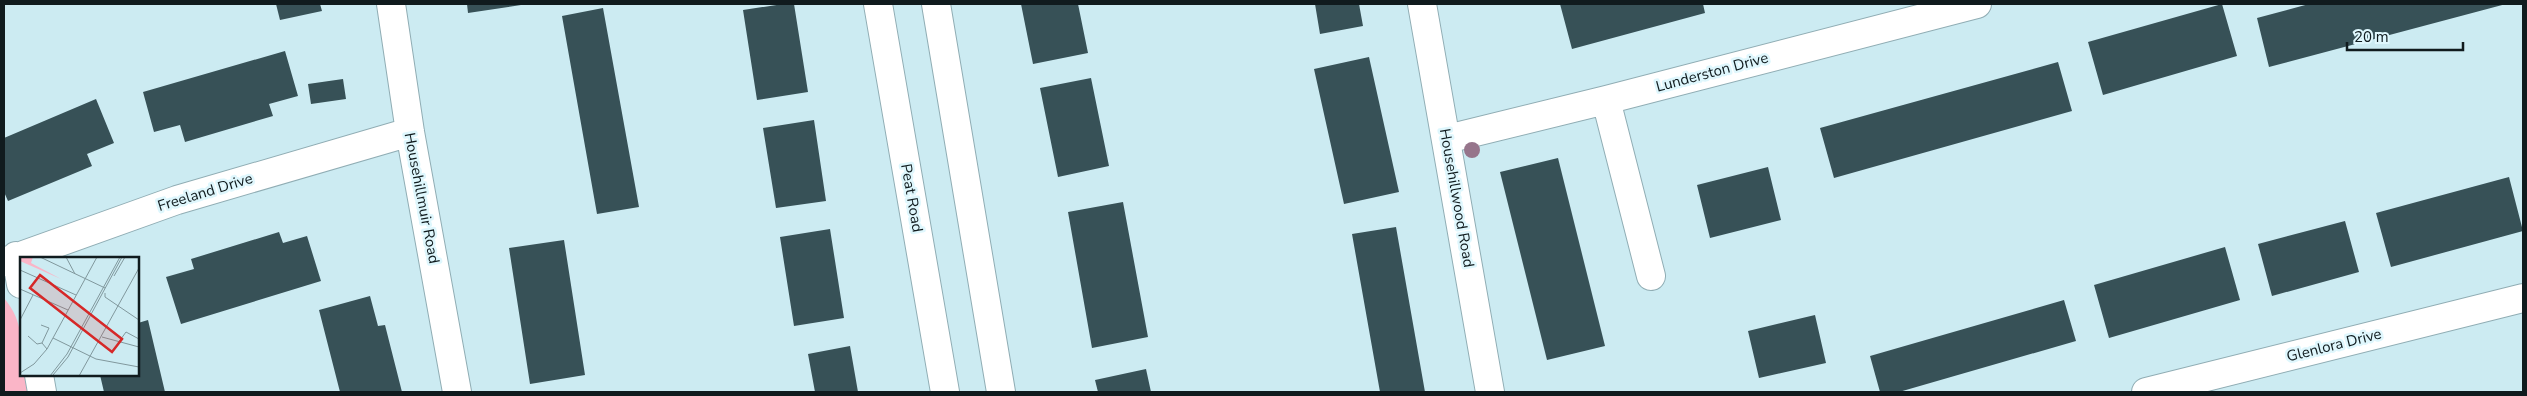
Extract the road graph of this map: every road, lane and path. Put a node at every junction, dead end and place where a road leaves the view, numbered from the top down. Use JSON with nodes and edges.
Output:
{"nodes":[{"id":1,"x":391,"y":4,"type":"edge"},
{"id":2,"x":878,"y":4,"type":"edge"},
{"id":3,"x":936,"y":4,"type":"edge"},
{"id":4,"x":1422,"y":4,"type":"edge"},
{"id":5,"x":1977,"y":4,"type":"edge"},
{"id":6,"x":1606,"y":100,"type":"junction"},
{"id":7,"x":410,"y":132,"type":"junction"},
{"id":8,"x":1447,"y":138,"type":"junction"},
{"id":9,"x":10,"y":259,"type":"edge"},
{"id":10,"x":1651,"y":276,"type":"dead end"},
{"id":11,"x":20,"y":282,"type":"edge"},
{"id":12,"x":2523,"y":298,"type":"edge"},
{"id":13,"x":39,"y":376,"type":"edge"},
{"id":14,"x":42,"y":392,"type":"edge"},
{"id":15,"x":457,"y":392,"type":"edge"},
{"id":16,"x":945,"y":392,"type":"edge"},
{"id":17,"x":1000,"y":392,"type":"edge"},
{"id":18,"x":1490,"y":392,"type":"edge"},
{"id":19,"x":2146,"y":392,"type":"edge"}],
"edges":[{"from":1,"to":7,"type":"street","name":"Househillmuir Road"},
{"from":2,"to":16,"type":"street","name":"Peat Road"},
{"from":3,"to":17,"type":"street"},
{"from":4,"to":8,"type":"street","name":"Househillwood Road"},
{"from":5,"to":6,"type":"street","name":"Lunderston Drive"},
{"from":6,"to":8,"type":"street","name":"Lunderston Drive"},
{"from":6,"to":10,"type":"street"},
{"from":7,"to":9,"type":"street","name":"Freeland Drive"},
{"from":7,"to":15,"type":"street","name":"Househillmuir Road"},
{"from":8,"to":18,"type":"street","name":"Househillwood Road"},
{"from":9,"to":11,"type":"street"},
{"from":12,"to":19,"type":"street","name":"Glenlora Drive"},
{"from":13,"to":14,"type":"street"}]}
